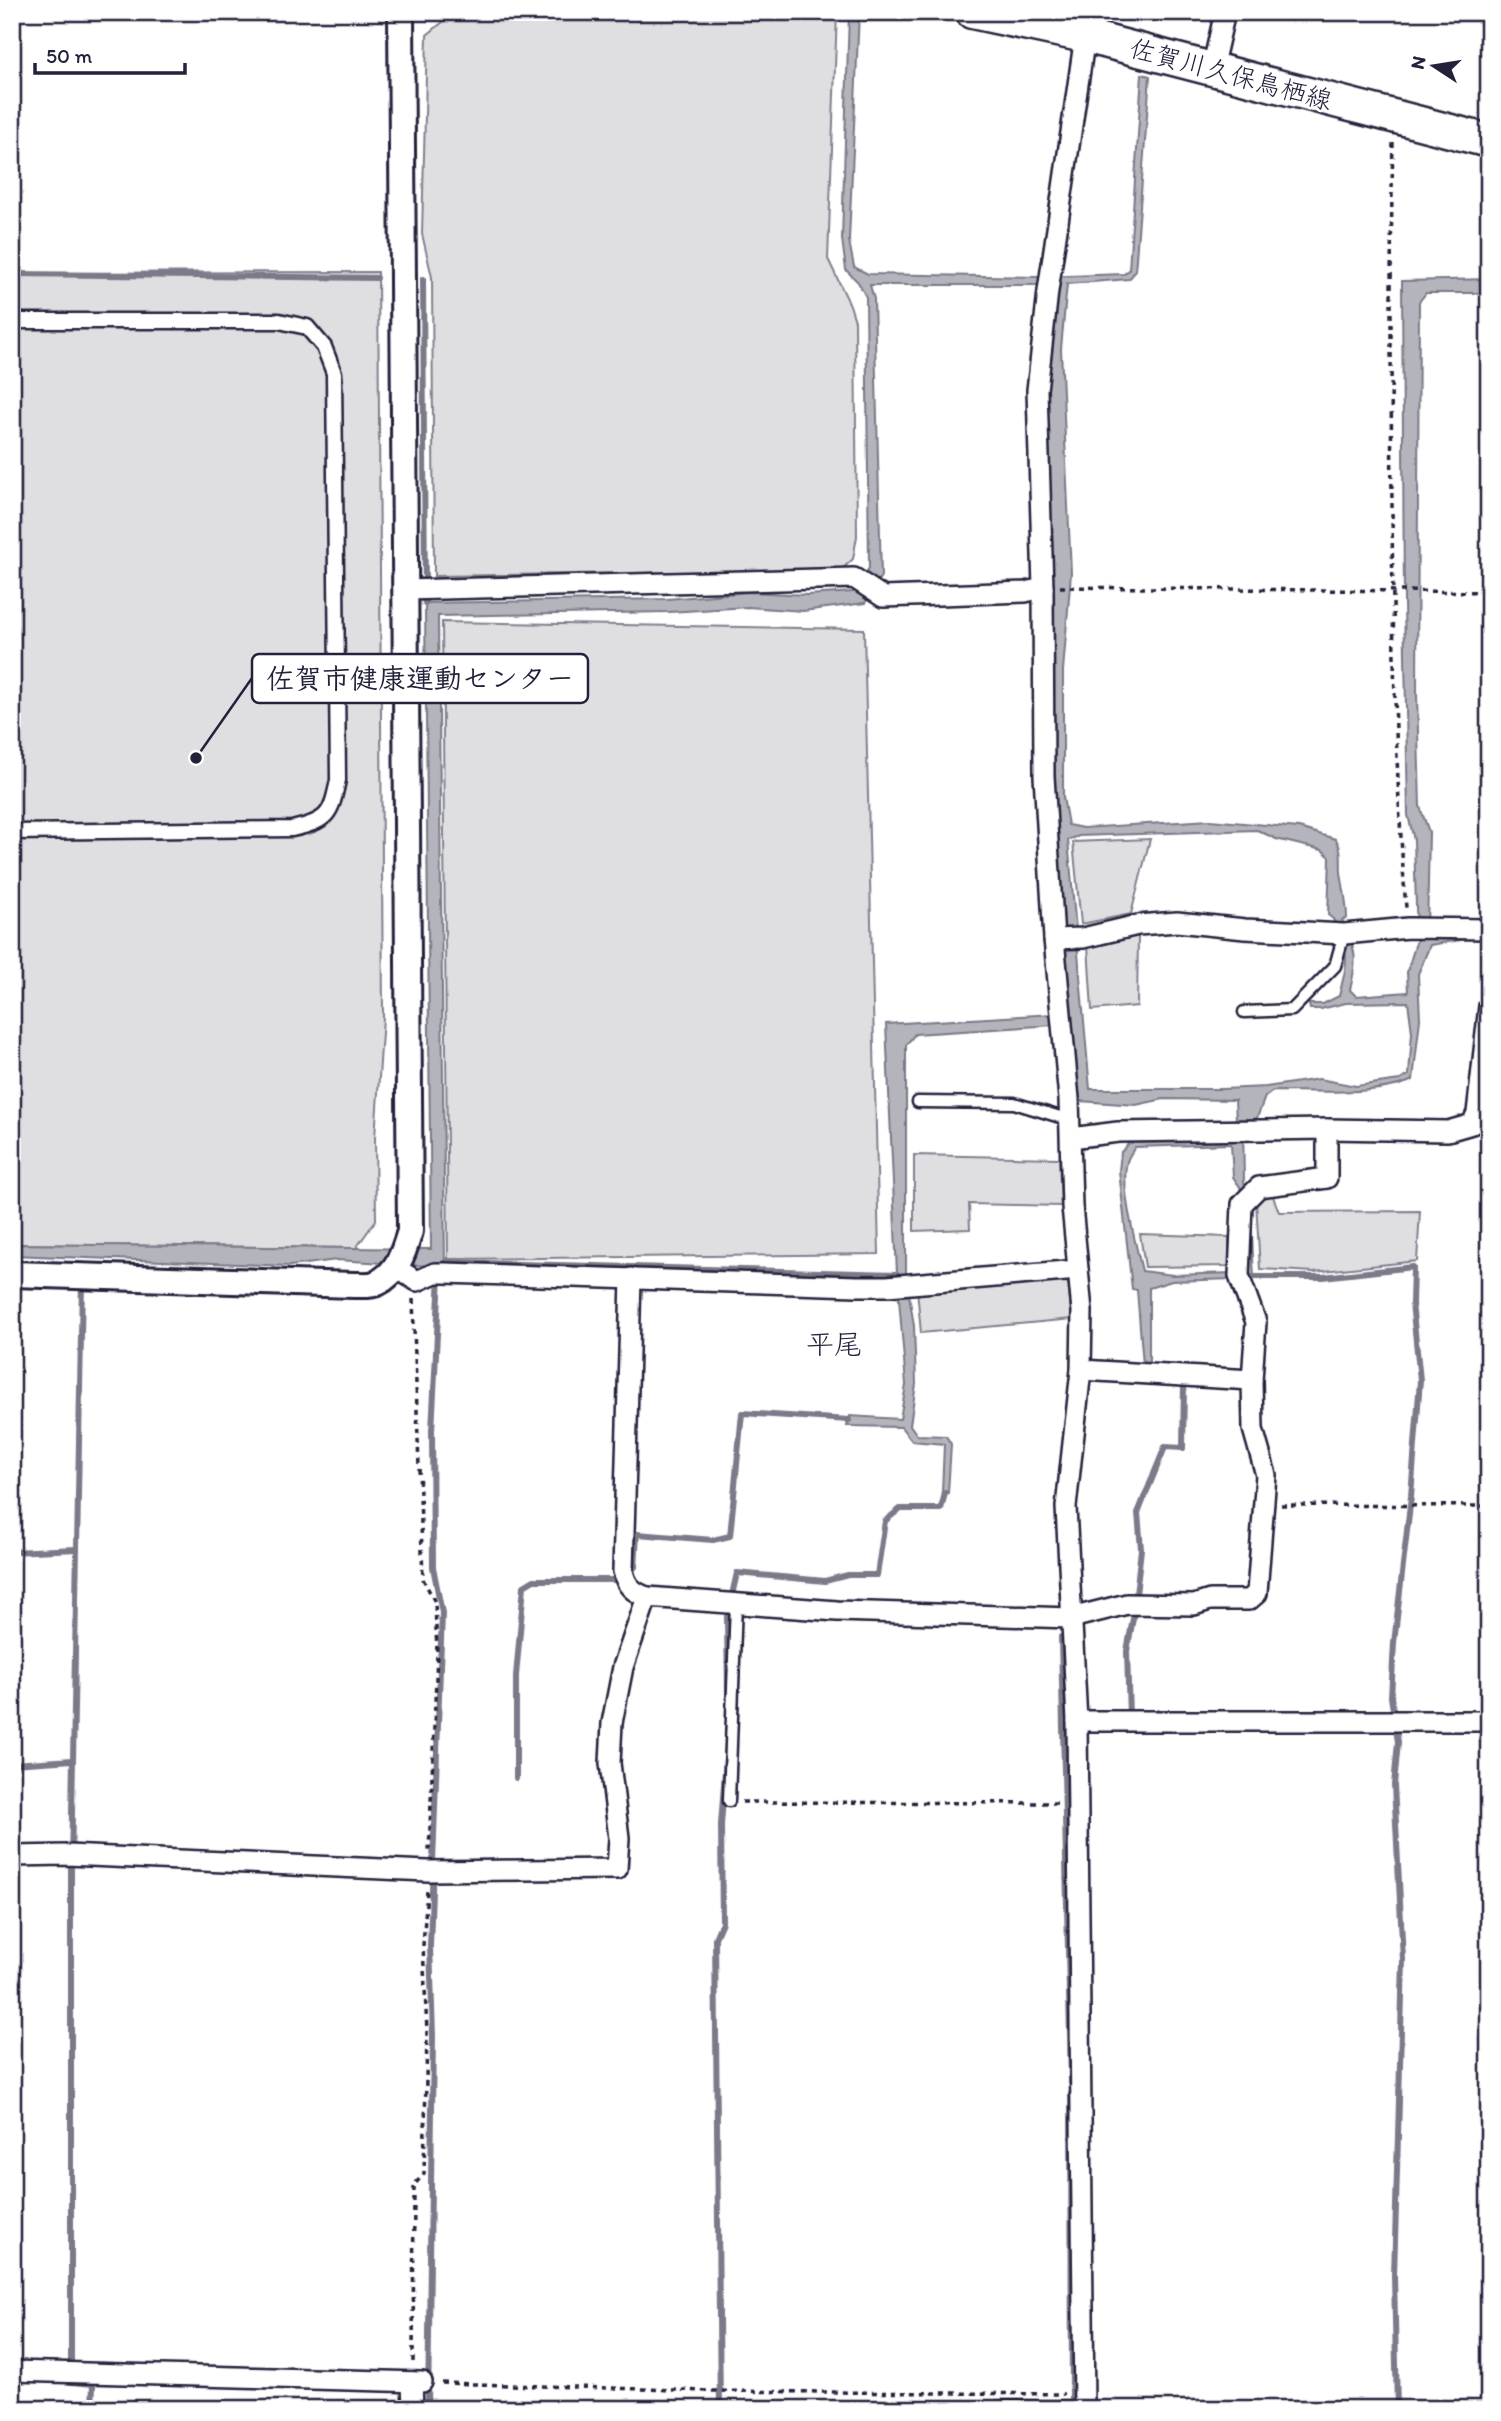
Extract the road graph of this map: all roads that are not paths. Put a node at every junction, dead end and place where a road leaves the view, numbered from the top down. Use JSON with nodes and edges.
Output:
{"nodes":[{"id":1,"x":401,"y":12,"type":"edge"},
{"id":2,"x":972,"y":12,"type":"edge"},
{"id":3,"x":1225,"y":12,"type":"edge"},
{"id":4,"x":1085,"y":36,"type":"junction"},
{"id":5,"x":1212,"y":69,"type":"junction"},
{"id":6,"x":1489,"y":141,"type":"edge"},
{"id":7,"x":12,"y":321,"type":"edge"},
{"id":8,"x":1043,"y":587,"type":"junction"},
{"id":9,"x":418,"y":590,"type":"junction"},
{"id":10,"x":12,"y":832,"type":"edge"},
{"id":11,"x":1489,"y":929,"type":"edge"},
{"id":12,"x":1343,"y":936,"type":"junction"},
{"id":13,"x":1055,"y":939,"type":"junction"},
{"id":14,"x":1489,"y":1006,"type":"edge"},
{"id":15,"x":1244,"y":1012,"type":"dead end"},
{"id":16,"x":918,"y":1102,"type":"dead end"},
{"id":17,"x":1070,"y":1129,"type":"junction"},
{"id":18,"x":1327,"y":1129,"type":"junction"},
{"id":19,"x":396,"y":1268,"type":"junction"},
{"id":20,"x":1078,"y":1270,"type":"junction"},
{"id":21,"x":12,"y":1274,"type":"edge"},
{"id":22,"x":631,"y":1278,"type":"junction"},
{"id":23,"x":1081,"y":1370,"type":"junction"},
{"id":24,"x":1252,"y":1380,"type":"junction"},
{"id":25,"x":648,"y":1597,"type":"junction"},
{"id":26,"x":729,"y":1603,"type":"junction"},
{"id":27,"x":1071,"y":1618,"type":"junction"},
{"id":28,"x":1077,"y":1721,"type":"junction"},
{"id":29,"x":1489,"y":1721,"type":"edge"},
{"id":30,"x":729,"y":1801,"type":"road end"},
{"id":31,"x":12,"y":1856,"type":"edge"},
{"id":32,"x":12,"y":2371,"type":"edge"},
{"id":33,"x":413,"y":2409,"type":"edge"},
{"id":34,"x":1084,"y":2409,"type":"edge"}],
"edges":[{"from":1,"to":9,"type":"street"},
{"from":2,"to":4,"type":"main road","name":"佐賀川久保鳥栖線"},
{"from":3,"to":5,"type":"street"},
{"from":4,"to":5,"type":"main road","name":"佐賀川久保鳥栖線"},
{"from":4,"to":8,"type":"street"},
{"from":5,"to":6,"type":"main road","name":"佐賀川久保鳥栖線"},
{"from":7,"to":10,"type":"street"},
{"from":8,"to":9,"type":"street"},
{"from":8,"to":13,"type":"street"},
{"from":9,"to":19,"type":"street"},
{"from":11,"to":12,"type":"street"},
{"from":12,"to":13,"type":"street"},
{"from":12,"to":15,"type":"lane"},
{"from":13,"to":17,"type":"street"},
{"from":14,"to":18,"type":"street"},
{"from":16,"to":17,"type":"lane"},
{"from":17,"to":18,"type":"street"},
{"from":17,"to":20,"type":"street"},
{"from":18,"to":24,"type":"street"},
{"from":19,"to":21,"type":"street"},
{"from":19,"to":22,"type":"street"},
{"from":20,"to":22,"type":"street"},
{"from":20,"to":23,"type":"street"},
{"from":22,"to":25,"type":"street"},
{"from":23,"to":24,"type":"street"},
{"from":23,"to":27,"type":"street"},
{"from":24,"to":27,"type":"street"},
{"from":25,"to":26,"type":"street"},
{"from":25,"to":31,"type":"street"},
{"from":26,"to":27,"type":"street"},
{"from":26,"to":30,"type":"lane"},
{"from":27,"to":28,"type":"street"},
{"from":28,"to":29,"type":"street"},
{"from":28,"to":34,"type":"street"},
{"from":32,"to":33,"type":"street"}]}
